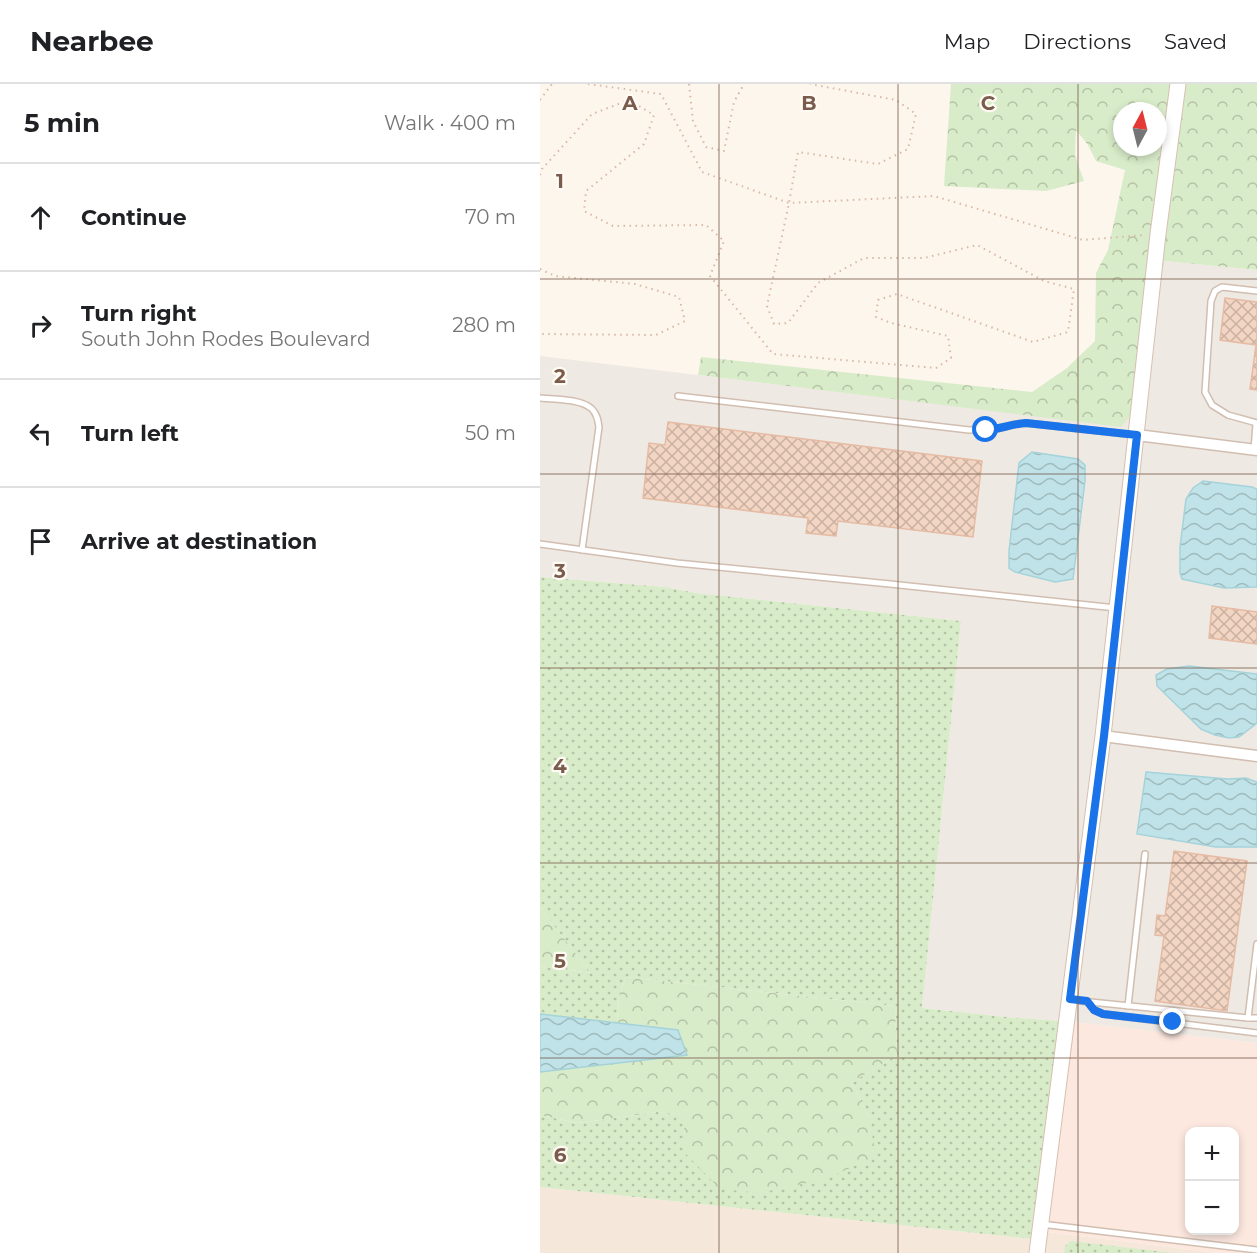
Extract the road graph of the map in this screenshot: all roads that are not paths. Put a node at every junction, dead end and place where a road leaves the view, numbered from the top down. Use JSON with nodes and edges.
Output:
{"nodes":[{"id":1,"x":1178,"y":84,"type":"edge"},
{"id":2,"x":1257,"y":291,"type":"edge"},
{"id":3,"x":678,"y":396,"type":"dead end"},
{"id":4,"x":540,"y":398,"type":"edge"},
{"id":5,"x":1257,"y":424,"type":"edge"},
{"id":6,"x":1137,"y":435,"type":"junction"},
{"id":7,"x":1255,"y":450,"type":"edge"},
{"id":8,"x":540,"y":544,"type":"edge"},
{"id":9,"x":582,"y":550,"type":"junction"},
{"id":10,"x":1118,"y":609,"type":"junction"},
{"id":11,"x":1104,"y":736,"type":"junction"},
{"id":12,"x":1257,"y":756,"type":"edge"},
{"id":13,"x":1145,"y":854,"type":"dead end"},
{"id":14,"x":1257,"y":944,"type":"edge"},
{"id":15,"x":1070,"y":999,"type":"junction"},
{"id":16,"x":1087,"y":1001,"type":"junction"},
{"id":17,"x":1128,"y":1006,"type":"junction"},
{"id":18,"x":1248,"y":1018,"type":"junction"},
{"id":19,"x":1257,"y":1018,"type":"edge"},
{"id":20,"x":1257,"y":1033,"type":"edge"},
{"id":21,"x":1041,"y":1224,"type":"junction"},
{"id":22,"x":1257,"y":1250,"type":"edge"},
{"id":23,"x":1037,"y":1253,"type":"edge"}],
"edges":[{"from":1,"to":6,"type":"main road"},
{"from":2,"to":5,"type":"lane"},
{"from":3,"to":6,"type":"lane"},
{"from":4,"to":9,"type":"lane"},
{"from":5,"to":7,"type":"lane"},
{"from":6,"to":7,"type":"street"},
{"from":6,"to":10,"type":"main road"},
{"from":8,"to":9,"type":"lane"},
{"from":9,"to":10,"type":"lane"},
{"from":10,"to":11,"type":"main road"},
{"from":11,"to":12,"type":"street"},
{"from":11,"to":15,"type":"main road"},
{"from":13,"to":17,"type":"lane"},
{"from":14,"to":18,"type":"lane"},
{"from":15,"to":16,"type":"lane"},
{"from":15,"to":21,"type":"main road"},
{"from":16,"to":17,"type":"lane"},
{"from":16,"to":20,"type":"lane"},
{"from":17,"to":18,"type":"lane"},
{"from":18,"to":19,"type":"lane"},
{"from":21,"to":22,"type":"lane"},
{"from":21,"to":23,"type":"main road"}]}
